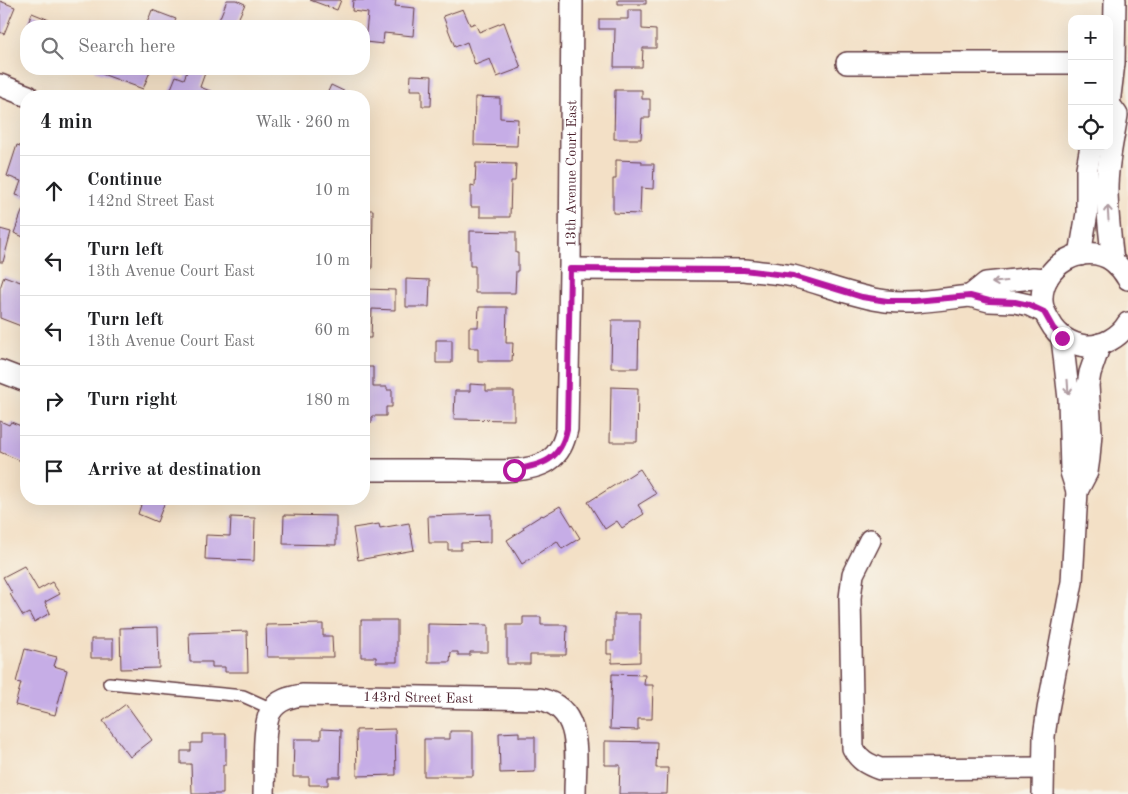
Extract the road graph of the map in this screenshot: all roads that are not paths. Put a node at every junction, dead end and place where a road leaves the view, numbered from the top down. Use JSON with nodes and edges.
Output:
{"nodes":[{"id":1,"x":572,"y":0,"type":"edge"},
{"id":2,"x":1115,"y":0,"type":"edge"},
{"id":3,"x":1112,"y":60,"type":"edge"},
{"id":4,"x":847,"y":63,"type":"dead end"},
{"id":5,"x":1068,"y":63,"type":"edge"},
{"id":6,"x":0,"y":85,"type":"edge"},
{"id":7,"x":20,"y":93,"type":"edge"},
{"id":8,"x":1110,"y":105,"type":"edge"},
{"id":9,"x":1090,"y":150,"type":"edge"},
{"id":10,"x":1080,"y":255,"type":"junction"},
{"id":11,"x":1113,"y":261,"type":"junction"},
{"id":12,"x":570,"y":269,"type":"junction"},
{"id":13,"x":1047,"y":279,"type":"junction"},
{"id":14,"x":1128,"y":279,"type":"edge"},
{"id":15,"x":970,"y":296,"type":"junction"},
{"id":16,"x":1044,"y":312,"type":"junction"},
{"id":17,"x":1127,"y":325,"type":"edge"},
{"id":18,"x":1062,"y":338,"type":"junction"},
{"id":19,"x":1100,"y":344,"type":"junction"},
{"id":20,"x":0,"y":371,"type":"edge"},
{"id":21,"x":20,"y":379,"type":"edge"},
{"id":22,"x":370,"y":470,"type":"edge"},
{"id":23,"x":1077,"y":491,"type":"junction"},
{"id":24,"x":870,"y":540,"type":"dead end"},
{"id":25,"x":110,"y":683,"type":"dead end"},
{"id":26,"x":275,"y":706,"type":"junction"},
{"id":27,"x":1043,"y":768,"type":"junction"},
{"id":28,"x":264,"y":794,"type":"edge"},
{"id":29,"x":575,"y":794,"type":"edge"},
{"id":30,"x":1043,"y":794,"type":"edge"}],
"edges":[{"from":1,"to":12,"type":"street","name":"13th Avenue Court East"},
{"from":2,"to":3,"type":"street"},
{"from":4,"to":5,"type":"street"},
{"from":6,"to":7,"type":"street"},
{"from":11,"to":8,"type":"street","one_way":true},
{"from":9,"to":10,"type":"street"},
{"from":10,"to":11,"type":"street"},
{"from":10,"to":13,"type":"street"},
{"from":11,"to":14,"type":"street"},
{"from":12,"to":15,"type":"street"},
{"from":12,"to":22,"type":"street","name":"13th Avenue Court East"},
{"from":13,"to":15,"type":"street","one_way":true},
{"from":13,"to":16,"type":"street"},
{"from":15,"to":16,"type":"street"},
{"from":16,"to":18,"type":"street"},
{"from":17,"to":19,"type":"street"},
{"from":18,"to":19,"type":"street"},
{"from":18,"to":23,"type":"street","one_way":true},
{"from":19,"to":23,"type":"street"},
{"from":20,"to":21,"type":"street"},
{"from":23,"to":27,"type":"street"},
{"from":24,"to":27,"type":"street"},
{"from":25,"to":26,"type":"lane"},
{"from":26,"to":28,"type":"street"},
{"from":26,"to":29,"type":"street","name":"143rd Street East"},
{"from":27,"to":30,"type":"street"}]}
